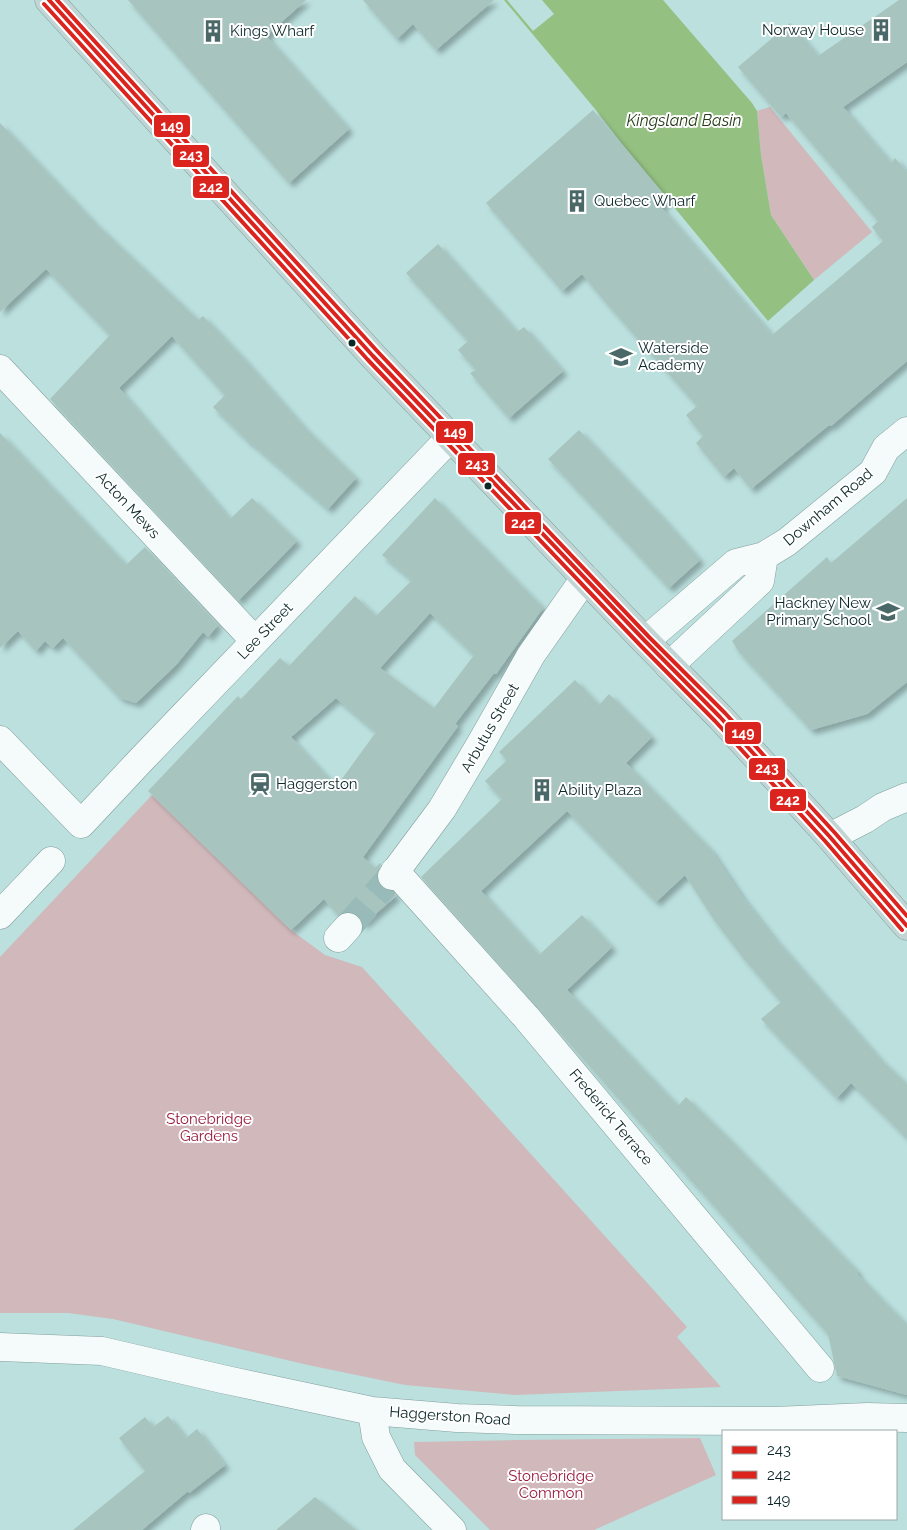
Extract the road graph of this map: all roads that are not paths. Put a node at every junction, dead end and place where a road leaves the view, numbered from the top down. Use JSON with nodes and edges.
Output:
{"nodes":[{"id":1,"x":50,"y":0,"type":"edge"},
{"id":2,"x":0,"y":370,"type":"edge"},
{"id":3,"x":907,"y":431,"type":"edge"},
{"id":4,"x":450,"y":438,"type":"junction"},
{"id":5,"x":764,"y":556,"type":"junction"},
{"id":6,"x":585,"y":578,"type":"junction"},
{"id":7,"x":255,"y":640,"type":"junction"},
{"id":8,"x":644,"y":641,"type":"junction"},
{"id":9,"x":669,"y":666,"type":"junction"},
{"id":10,"x":0,"y":740,"type":"edge"},
{"id":11,"x":907,"y":797,"type":"edge"},
{"id":12,"x":830,"y":837,"type":"junction"},
{"id":13,"x":51,"y":861,"type":"dead end"},
{"id":14,"x":394,"y":874,"type":"joint"},
{"id":15,"x":0,"y":915,"type":"edge"},
{"id":16,"x":907,"y":926,"type":"edge"},
{"id":17,"x":0,"y":1347,"type":"edge"},
{"id":18,"x":820,"y":1368,"type":"dead end"},
{"id":19,"x":372,"y":1410,"type":"junction"},
{"id":20,"x":907,"y":1418,"type":"edge"},
{"id":21,"x":452,"y":1530,"type":"edge"}],
"edges":[{"from":1,"to":4,"type":"highway"},
{"from":2,"to":7,"type":"street","name":"Acton Mews"},
{"from":3,"to":5,"type":"street","name":"Downham Road"},
{"from":4,"to":6,"type":"highway"},
{"from":4,"to":7,"type":"street","name":"Lee Street"},
{"from":5,"to":8,"type":"street","name":"Downham Road"},
{"from":5,"to":9,"type":"street"},
{"from":6,"to":8,"type":"highway"},
{"from":6,"to":14,"type":"street","name":"Arbutus Street"},
{"from":7,"to":10,"type":"street","name":"Lee Street"},
{"from":8,"to":9,"type":"highway"},
{"from":9,"to":12,"type":"highway"},
{"from":11,"to":12,"type":"street"},
{"from":12,"to":16,"type":"highway"},
{"from":13,"to":15,"type":"street"},
{"from":14,"to":18,"type":"street","name":"Frederick Terrace"},
{"from":17,"to":19,"type":"street","name":"Haggerston Road"},
{"from":19,"to":20,"type":"street","name":"Haggerston Road"},
{"from":19,"to":21,"type":"street"}]}
